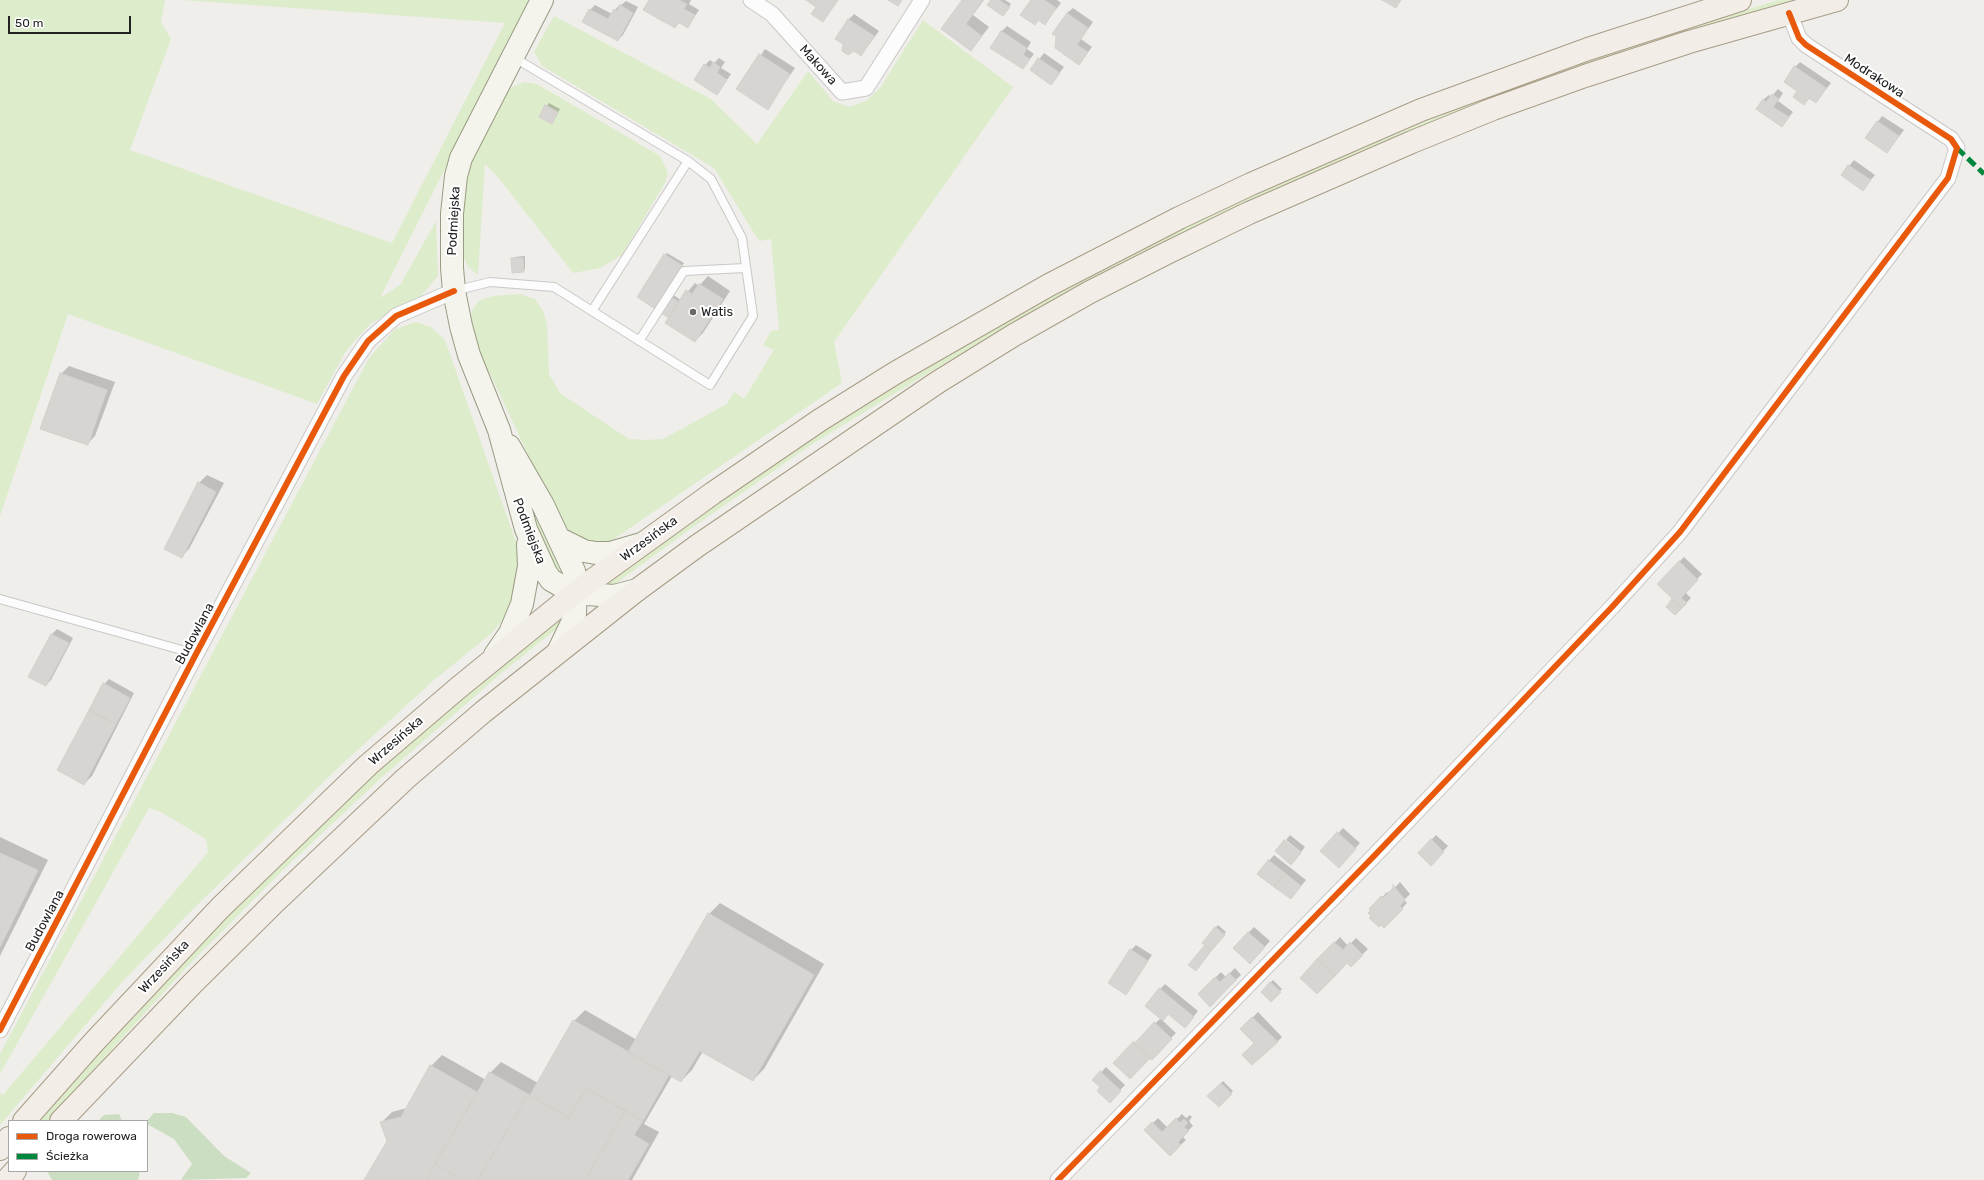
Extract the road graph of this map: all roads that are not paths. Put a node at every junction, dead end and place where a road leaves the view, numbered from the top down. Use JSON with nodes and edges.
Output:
{"nodes":[{"id":1,"x":542,"y":0,"type":"edge"},
{"id":2,"x":751,"y":0,"type":"edge"},
{"id":3,"x":922,"y":0,"type":"edge"},
{"id":4,"x":1740,"y":0,"type":"edge"},
{"id":5,"x":1837,"y":0,"type":"edge"},
{"id":6,"x":1789,"y":13,"type":"junction"},
{"id":7,"x":512,"y":57,"type":"junction"},
{"id":8,"x":688,"y":161,"type":"junction"},
{"id":9,"x":745,"y":268,"type":"junction"},
{"id":10,"x":454,"y":291,"type":"junction"},
{"id":11,"x":592,"y":311,"type":"junction"},
{"id":12,"x":639,"y":341,"type":"junction"},
{"id":13,"x":499,"y":430,"type":"junction"},
{"id":14,"x":526,"y":529,"type":"junction"},
{"id":15,"x":560,"y":539,"type":"junction"},
{"id":16,"x":644,"y":543,"type":"junction"},
{"id":17,"x":636,"y":590,"type":"junction"},
{"id":18,"x":576,"y":592,"type":"junction"},
{"id":19,"x":0,"y":599,"type":"edge"},
{"id":20,"x":558,"y":652,"type":"junction"},
{"id":21,"x":196,"y":654,"type":"junction"},
{"id":22,"x":490,"y":662,"type":"junction"},
{"id":23,"x":0,"y":1030,"type":"edge"},
{"id":24,"x":25,"y":1120,"type":"edge"},
{"id":25,"x":62,"y":1120,"type":"edge"},
{"id":26,"x":14,"y":1172,"type":"edge"},
{"id":27,"x":7,"y":1180,"type":"edge"},
{"id":28,"x":1058,"y":1180,"type":"edge"}],
"edges":[{"from":1,"to":7,"type":"street","name":"Podmiejska"},
{"from":2,"to":3,"type":"street","name":"Makowa"},
{"from":4,"to":16,"type":"main road","name":"Wrzesińska"},
{"from":5,"to":6,"type":"main road"},
{"from":6,"to":17,"type":"main road"},
{"from":6,"to":28,"type":"street","name":"Modrakowa"},
{"from":7,"to":8,"type":"lane"},
{"from":7,"to":10,"type":"street","name":"Podmiejska"},
{"from":8,"to":9,"type":"lane"},
{"from":8,"to":11,"type":"lane"},
{"from":9,"to":12,"type":"lane"},
{"from":9,"to":12,"type":"lane"},
{"from":10,"to":11,"type":"lane"},
{"from":10,"to":13,"type":"street","name":"Podmiejska"},
{"from":10,"to":21,"type":"street","name":"Budowlana"},
{"from":11,"to":12,"type":"lane"},
{"from":13,"to":14,"type":"street","name":"Podmiejska"},
{"from":13,"to":15,"type":"street","name":"Podmiejska"},
{"from":14,"to":18,"type":"street","name":"Podmiejska"},
{"from":14,"to":22,"type":"street"},
{"from":15,"to":16,"type":"street"},
{"from":15,"to":18,"type":"street","name":"Podmiejska"},
{"from":16,"to":18,"type":"main road","name":"Wrzesińska"},
{"from":17,"to":18,"type":"street","name":"Podmiejska"},
{"from":17,"to":20,"type":"main road"},
{"from":18,"to":20,"type":"street","name":"Podmiejska"},
{"from":18,"to":22,"type":"main road","name":"Wrzesińska"},
{"from":19,"to":21,"type":"lane"},
{"from":20,"to":25,"type":"main road"},
{"from":21,"to":23,"type":"street","name":"Budowlana"},
{"from":22,"to":24,"type":"main road","name":"Wrzesińska"},
{"from":26,"to":27,"type":"main road"}]}
